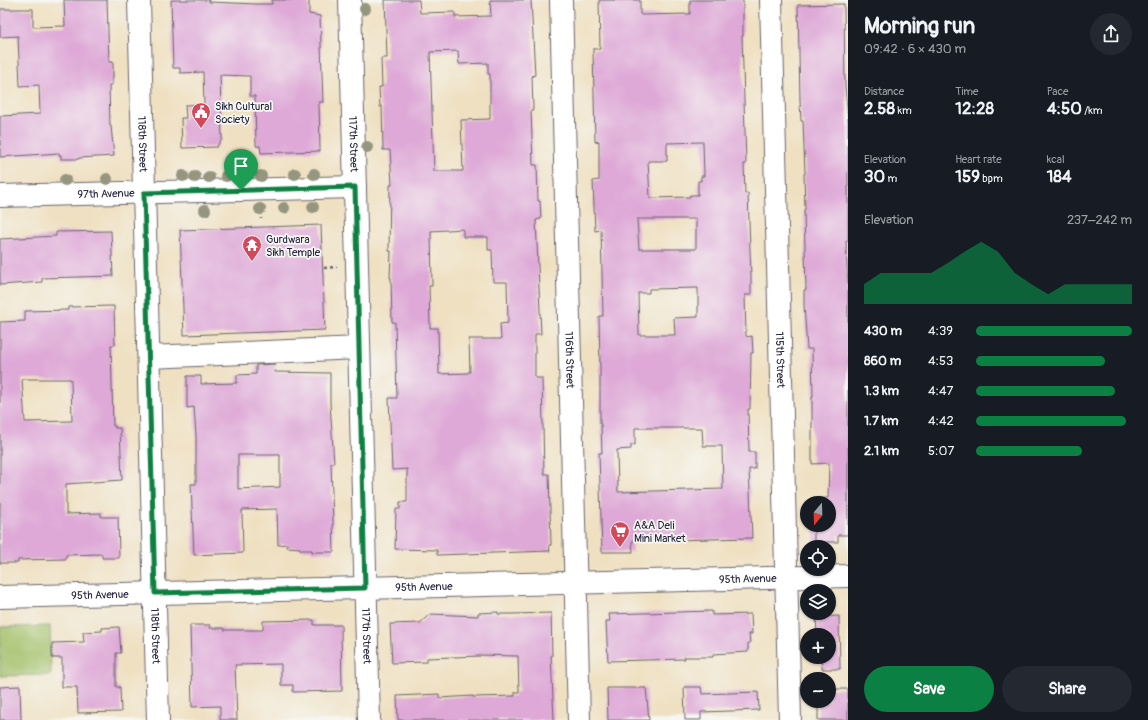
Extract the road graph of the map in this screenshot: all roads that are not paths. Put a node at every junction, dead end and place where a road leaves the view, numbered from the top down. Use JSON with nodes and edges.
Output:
{"nodes":[{"id":1,"x":140,"y":0,"type":"edge"},
{"id":2,"x":350,"y":0,"type":"edge"},
{"id":3,"x":561,"y":0,"type":"edge"},
{"id":4,"x":771,"y":0,"type":"edge"},
{"id":5,"x":355,"y":187,"type":"junction"},
{"id":6,"x":144,"y":193,"type":"junction"},
{"id":7,"x":0,"y":196,"type":"edge"},
{"id":8,"x":359,"y":348,"type":"junction"},
{"id":9,"x":149,"y":357,"type":"junction"},
{"id":10,"x":848,"y":576,"type":"edge"},
{"id":11,"x":786,"y":578,"type":"junction"},
{"id":12,"x":576,"y":583,"type":"junction"},
{"id":13,"x":365,"y":588,"type":"junction"},
{"id":14,"x":155,"y":593,"type":"junction"},
{"id":15,"x":0,"y":597,"type":"edge"},
{"id":16,"x":158,"y":720,"type":"edge"},
{"id":17,"x":369,"y":720,"type":"edge"},
{"id":18,"x":579,"y":720,"type":"edge"},
{"id":19,"x":790,"y":720,"type":"edge"}],
"edges":[{"from":1,"to":6,"type":"street","name":"118th Street"},
{"from":2,"to":5,"type":"street","name":"117th Street"},
{"from":3,"to":12,"type":"street","name":"116th Street"},
{"from":4,"to":11,"type":"street","name":"115th Street"},
{"from":5,"to":6,"type":"street","name":"97th Avenue"},
{"from":5,"to":8,"type":"street","name":"117th Street"},
{"from":6,"to":7,"type":"street","name":"97th Avenue"},
{"from":6,"to":9,"type":"street","name":"118th Street"},
{"from":8,"to":9,"type":"street"},
{"from":8,"to":13,"type":"street","name":"117th Street"},
{"from":9,"to":14,"type":"street","name":"118th Street"},
{"from":10,"to":11,"type":"street","name":"95th Avenue"},
{"from":11,"to":12,"type":"street","name":"95th Avenue"},
{"from":11,"to":19,"type":"street","name":"115th Street"},
{"from":12,"to":13,"type":"street","name":"95th Avenue"},
{"from":12,"to":18,"type":"street","name":"116th Street"},
{"from":13,"to":14,"type":"street","name":"95th Avenue"},
{"from":13,"to":17,"type":"street","name":"117th Street"},
{"from":14,"to":15,"type":"street","name":"95th Avenue"},
{"from":14,"to":16,"type":"street","name":"118th Street"}]}
